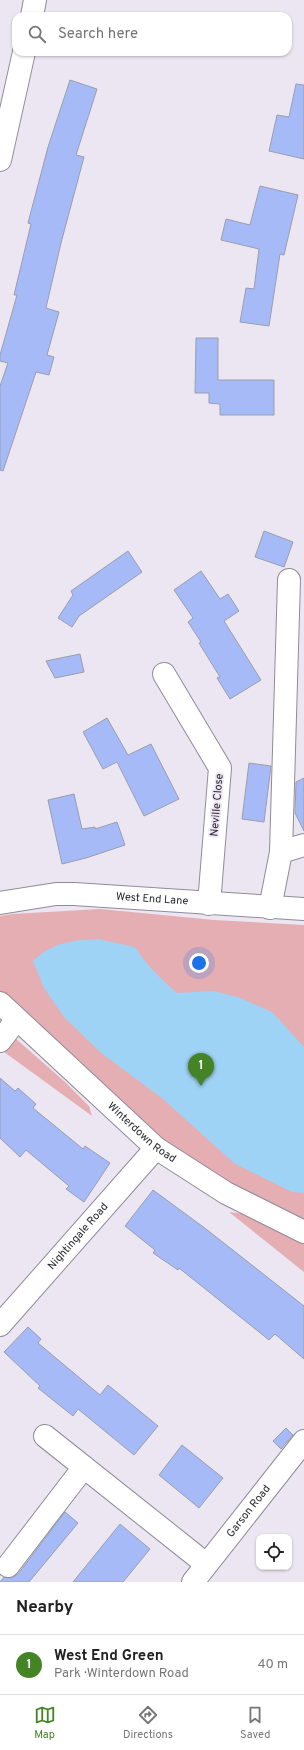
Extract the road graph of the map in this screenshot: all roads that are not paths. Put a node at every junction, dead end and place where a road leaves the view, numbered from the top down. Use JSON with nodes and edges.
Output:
{"nodes":[{"id":1,"x":35,"y":0,"type":"edge"},
{"id":2,"x":33,"y":12,"type":"edge"},
{"id":3,"x":22,"y":56,"type":"edge"},
{"id":4,"x":9,"y":80,"type":"edge"},
{"id":5,"x":0,"y":160,"type":"edge"},
{"id":6,"x":289,"y":580,"type":"dead end"},
{"id":7,"x":164,"y":674,"type":"dead end"},
{"id":8,"x":304,"y":845,"type":"edge"},
{"id":9,"x":281,"y":852,"type":"junction"},
{"id":10,"x":0,"y":903,"type":"edge"},
{"id":11,"x":209,"y":904,"type":"junction"},
{"id":12,"x":270,"y":908,"type":"junction"},
{"id":13,"x":304,"y":909,"type":"edge"},
{"id":14,"x":0,"y":1003,"type":"edge"},
{"id":15,"x":17,"y":1019,"type":"junction"},
{"id":16,"x":0,"y":1041,"type":"edge"},
{"id":17,"x":156,"y":1148,"type":"junction"},
{"id":18,"x":304,"y":1232,"type":"edge"},
{"id":19,"x":0,"y":1324,"type":"edge"},
{"id":20,"x":45,"y":1436,"type":"dead end"},
{"id":21,"x":304,"y":1441,"type":"edge"},
{"id":22,"x":84,"y":1467,"type":"junction"},
{"id":23,"x":206,"y":1564,"type":"junction"},
{"id":24,"x":8,"y":1566,"type":"dead end"},
{"id":25,"x":193,"y":1582,"type":"edge"}],
"edges":[{"from":1,"to":2,"type":"street"},
{"from":3,"to":4,"type":"street"},
{"from":4,"to":5,"type":"street"},
{"from":6,"to":9,"type":"street"},
{"from":7,"to":11,"type":"street","name":"Neville Close"},
{"from":8,"to":9,"type":"street"},
{"from":9,"to":12,"type":"street"},
{"from":10,"to":11,"type":"street","name":"West End Lane"},
{"from":11,"to":12,"type":"street","name":"West End Lane"},
{"from":12,"to":13,"type":"street","name":"West End Lane"},
{"from":14,"to":15,"type":"street","name":"Winterdown Road"},
{"from":15,"to":16,"type":"street"},
{"from":15,"to":17,"type":"street","name":"Winterdown Road"},
{"from":17,"to":18,"type":"street","name":"Winterdown Road"},
{"from":17,"to":19,"type":"street","name":"Nightingale Road"},
{"from":20,"to":22,"type":"street"},
{"from":21,"to":23,"type":"street","name":"Garson Road"},
{"from":22,"to":23,"type":"street"},
{"from":22,"to":24,"type":"street"},
{"from":23,"to":25,"type":"street","name":"Garson Road"}]}
